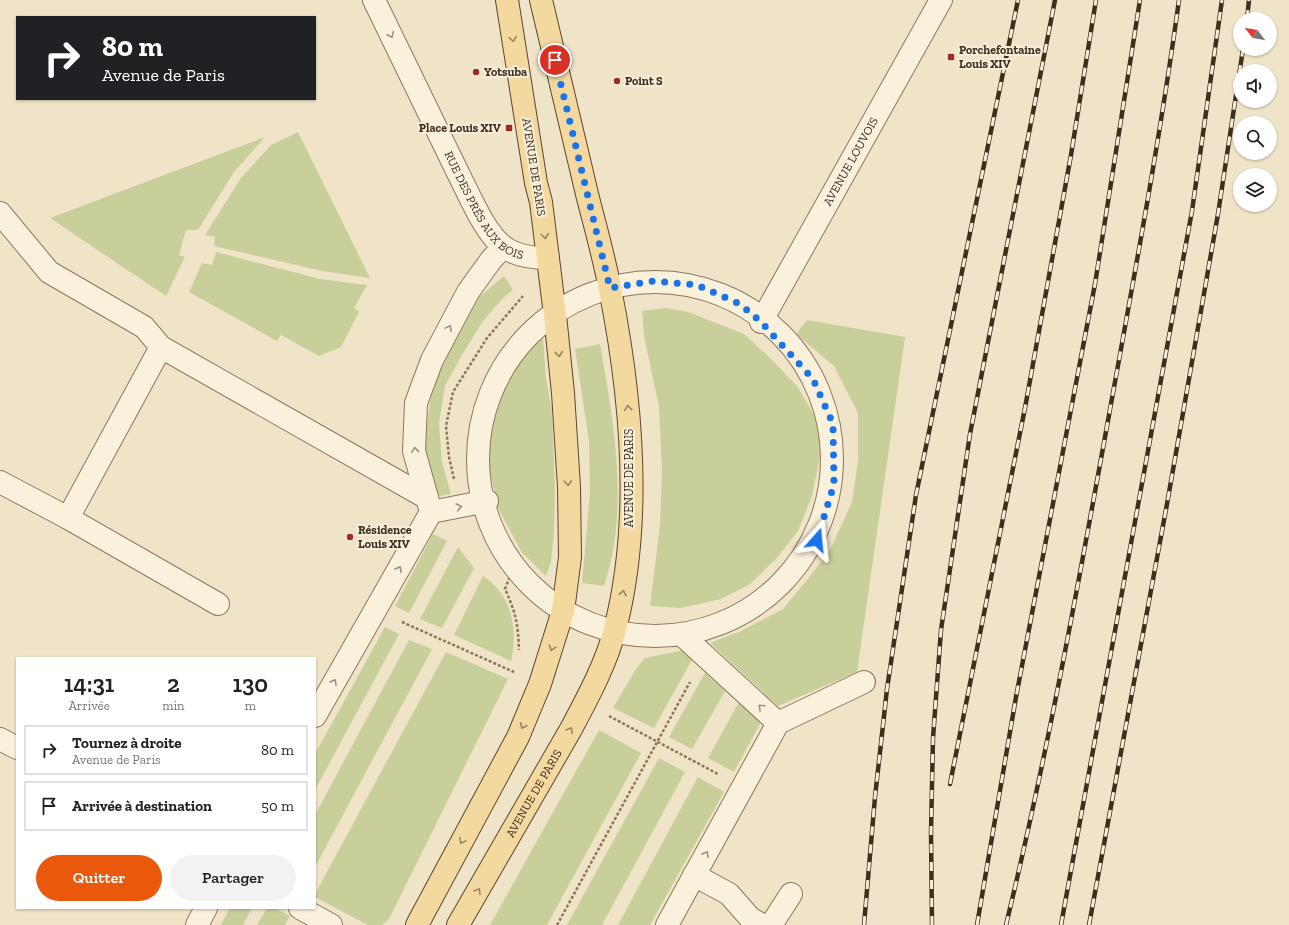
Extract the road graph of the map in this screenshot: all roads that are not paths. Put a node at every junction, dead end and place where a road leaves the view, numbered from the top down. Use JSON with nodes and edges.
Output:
{"nodes":[{"id":1,"x":374,"y":0,"type":"edge"},
{"id":2,"x":507,"y":0,"type":"edge"},
{"id":3,"x":541,"y":0,"type":"edge"},
{"id":4,"x":941,"y":0,"type":"edge"},
{"id":5,"x":0,"y":213,"type":"edge"},
{"id":6,"x":503,"y":247,"type":"junction"},
{"id":7,"x":542,"y":258,"type":"junction"},
{"id":8,"x":610,"y":288,"type":"junction"},
{"id":9,"x":555,"y":315,"type":"junction"},
{"id":10,"x":761,"y":322,"type":"junction"},
{"id":11,"x":161,"y":347,"type":"junction"},
{"id":12,"x":0,"y":482,"type":"edge"},
{"id":13,"x":487,"y":501,"type":"junction"},
{"id":14,"x":429,"y":505,"type":"junction"},
{"id":15,"x":68,"y":518,"type":"junction"},
{"id":16,"x":218,"y":604,"type":"dead end"},
{"id":17,"x":563,"y":611,"type":"junction"},
{"id":18,"x":615,"y":631,"type":"junction"},
{"id":19,"x":682,"y":635,"type":"junction"},
{"id":20,"x":864,"y":682,"type":"dead end"},
{"id":21,"x":316,"y":714,"type":"edge"},
{"id":22,"x":778,"y":723,"type":"junction"},
{"id":23,"x":0,"y":739,"type":"edge"},
{"id":24,"x":16,"y":747,"type":"edge"},
{"id":25,"x":694,"y":875,"type":"junction"},
{"id":26,"x":791,"y":894,"type":"dead end"},
{"id":27,"x":205,"y":909,"type":"edge"},
{"id":28,"x":302,"y":909,"type":"edge"},
{"id":29,"x":197,"y":925,"type":"edge"},
{"id":30,"x":331,"y":925,"type":"edge"},
{"id":31,"x":416,"y":925,"type":"edge"},
{"id":32,"x":458,"y":925,"type":"edge"},
{"id":33,"x":667,"y":925,"type":"edge"},
{"id":34,"x":762,"y":925,"type":"edge"},
{"id":35,"x":771,"y":925,"type":"edge"}],
"edges":[{"from":1,"to":6,"type":"street","name":"RUE DES PRÉS AUX BOIS","one_way":true},
{"from":2,"to":7,"type":"main road","name":"AVENUE DE PARIS","one_way":true},
{"from":3,"to":8,"type":"main road","name":"AVENUE DE PARIS"},
{"from":4,"to":10,"type":"street","name":"AVENUE LOUVOIS"},
{"from":5,"to":11,"type":"street"},
{"from":6,"to":7,"type":"street","name":"RUE DES PRÉS AUX BOIS"},
{"from":14,"to":6,"type":"street","one_way":true},
{"from":7,"to":9,"type":"main road","name":"AVENUE DE PARIS"},
{"from":8,"to":9,"type":"street"},
{"from":8,"to":10,"type":"street"},
{"from":18,"to":8,"type":"main road","name":"AVENUE DE PARIS","one_way":true},
{"from":9,"to":13,"type":"street"},
{"from":9,"to":17,"type":"main road","name":"AVENUE DE PARIS","one_way":true},
{"from":10,"to":19,"type":"street"},
{"from":11,"to":14,"type":"street"},
{"from":11,"to":15,"type":"street"},
{"from":12,"to":15,"type":"street"},
{"from":14,"to":13,"type":"street","one_way":true},
{"from":13,"to":17,"type":"street"},
{"from":21,"to":14,"type":"street","one_way":true},
{"from":15,"to":16,"type":"street"},
{"from":17,"to":18,"type":"street"},
{"from":17,"to":31,"type":"main road","name":"AVENUE DE PARIS","one_way":true},
{"from":18,"to":19,"type":"street"},
{"from":32,"to":18,"type":"main road","name":"AVENUE DE PARIS","one_way":true},
{"from":22,"to":19,"type":"street","one_way":true},
{"from":20,"to":22,"type":"street"},
{"from":25,"to":22,"type":"street","one_way":true},
{"from":23,"to":24,"type":"street"},
{"from":25,"to":33,"type":"street"},
{"from":25,"to":34,"type":"street"},
{"from":26,"to":35,"type":"street"},
{"from":27,"to":29,"type":"street"},
{"from":28,"to":30,"type":"street"}]}
